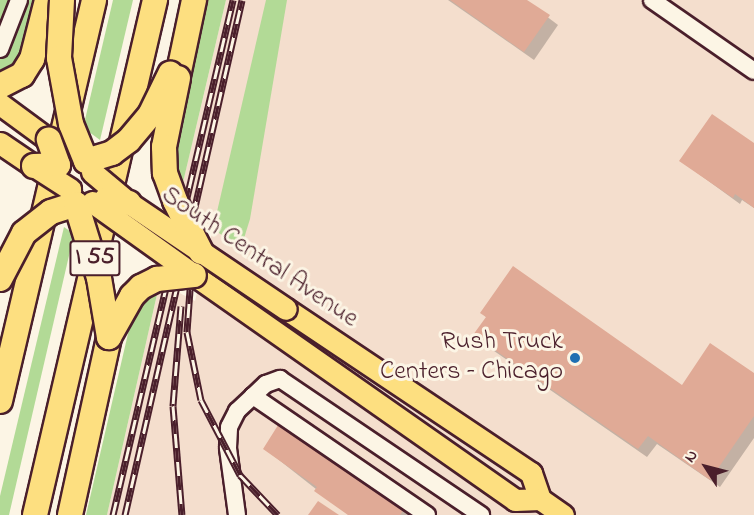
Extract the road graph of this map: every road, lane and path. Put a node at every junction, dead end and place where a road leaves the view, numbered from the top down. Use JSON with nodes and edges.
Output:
{"nodes":[{"id":1,"x":19,"y":0,"type":"edge"},
{"id":2,"x":47,"y":0,"type":"edge"},
{"id":3,"x":62,"y":0,"type":"edge"},
{"id":4,"x":94,"y":0,"type":"edge"},
{"id":5,"x":155,"y":0,"type":"edge"},
{"id":6,"x":194,"y":0,"type":"edge"},
{"id":7,"x":652,"y":0,"type":"edge"},
{"id":8,"x":0,"y":49,"type":"edge"},
{"id":9,"x":754,"y":71,"type":"edge"},
{"id":10,"x":174,"y":75,"type":"junction"},
{"id":11,"x":0,"y":87,"type":"edge"},
{"id":12,"x":0,"y":104,"type":"edge"},
{"id":13,"x":49,"y":140,"type":"joint"},
{"id":14,"x":0,"y":143,"type":"edge"},
{"id":15,"x":70,"y":165,"type":"junction"},
{"id":16,"x":98,"y":203,"type":"junction"},
{"id":17,"x":198,"y":264,"type":"junction"},
{"id":18,"x":0,"y":279,"type":"edge"},
{"id":19,"x":109,"y":337,"type":"junction"},
{"id":20,"x":253,"y":396,"type":"junction"},
{"id":21,"x":0,"y":401,"type":"edge"},
{"id":22,"x":540,"y":499,"type":"junction"},
{"id":23,"x":35,"y":515,"type":"edge"},
{"id":24,"x":70,"y":515,"type":"edge"},
{"id":25,"x":237,"y":515,"type":"edge"},
{"id":26,"x":427,"y":515,"type":"edge"},
{"id":27,"x":481,"y":515,"type":"edge"},
{"id":28,"x":563,"y":515,"type":"edge"}],
"edges":[{"from":1,"to":8,"type":"lane"},
{"from":2,"to":11,"type":"highway"},
{"from":3,"to":15,"type":"highway","bridge":true},
{"from":4,"to":21,"type":"highway","number":"I 55"},
{"from":5,"to":23,"type":"highway","number":"I 55"},
{"from":6,"to":10,"type":"highway"},
{"from":7,"to":9,"type":"lane"},
{"from":10,"to":15,"type":"highway","bridge":true},
{"from":10,"to":17,"type":"highway","bridge":true},
{"from":12,"to":13,"type":"main road"},
{"from":13,"to":15,"type":"highway","bridge":true},
{"from":14,"to":15,"type":"main road"},
{"from":15,"to":16,"type":"highway","bridge":true},
{"from":15,"to":16,"type":"highway"},
{"from":16,"to":17,"type":"main road","name":"South Central Avenue","bridge":true},
{"from":16,"to":18,"type":"highway","bridge":true},
{"from":16,"to":19,"type":"highway","bridge":true},
{"from":17,"to":19,"type":"highway","bridge":true},
{"from":17,"to":22,"type":"main road","name":"South Central Avenue"},
{"from":17,"to":22,"type":"main road","name":"South Central Avenue","bridge":true},
{"from":19,"to":24,"type":"highway"},
{"from":20,"to":25,"type":"lane"},
{"from":20,"to":26,"type":"lane"},
{"from":20,"to":27,"type":"lane"},
{"from":22,"to":28,"type":"main road"}]}
